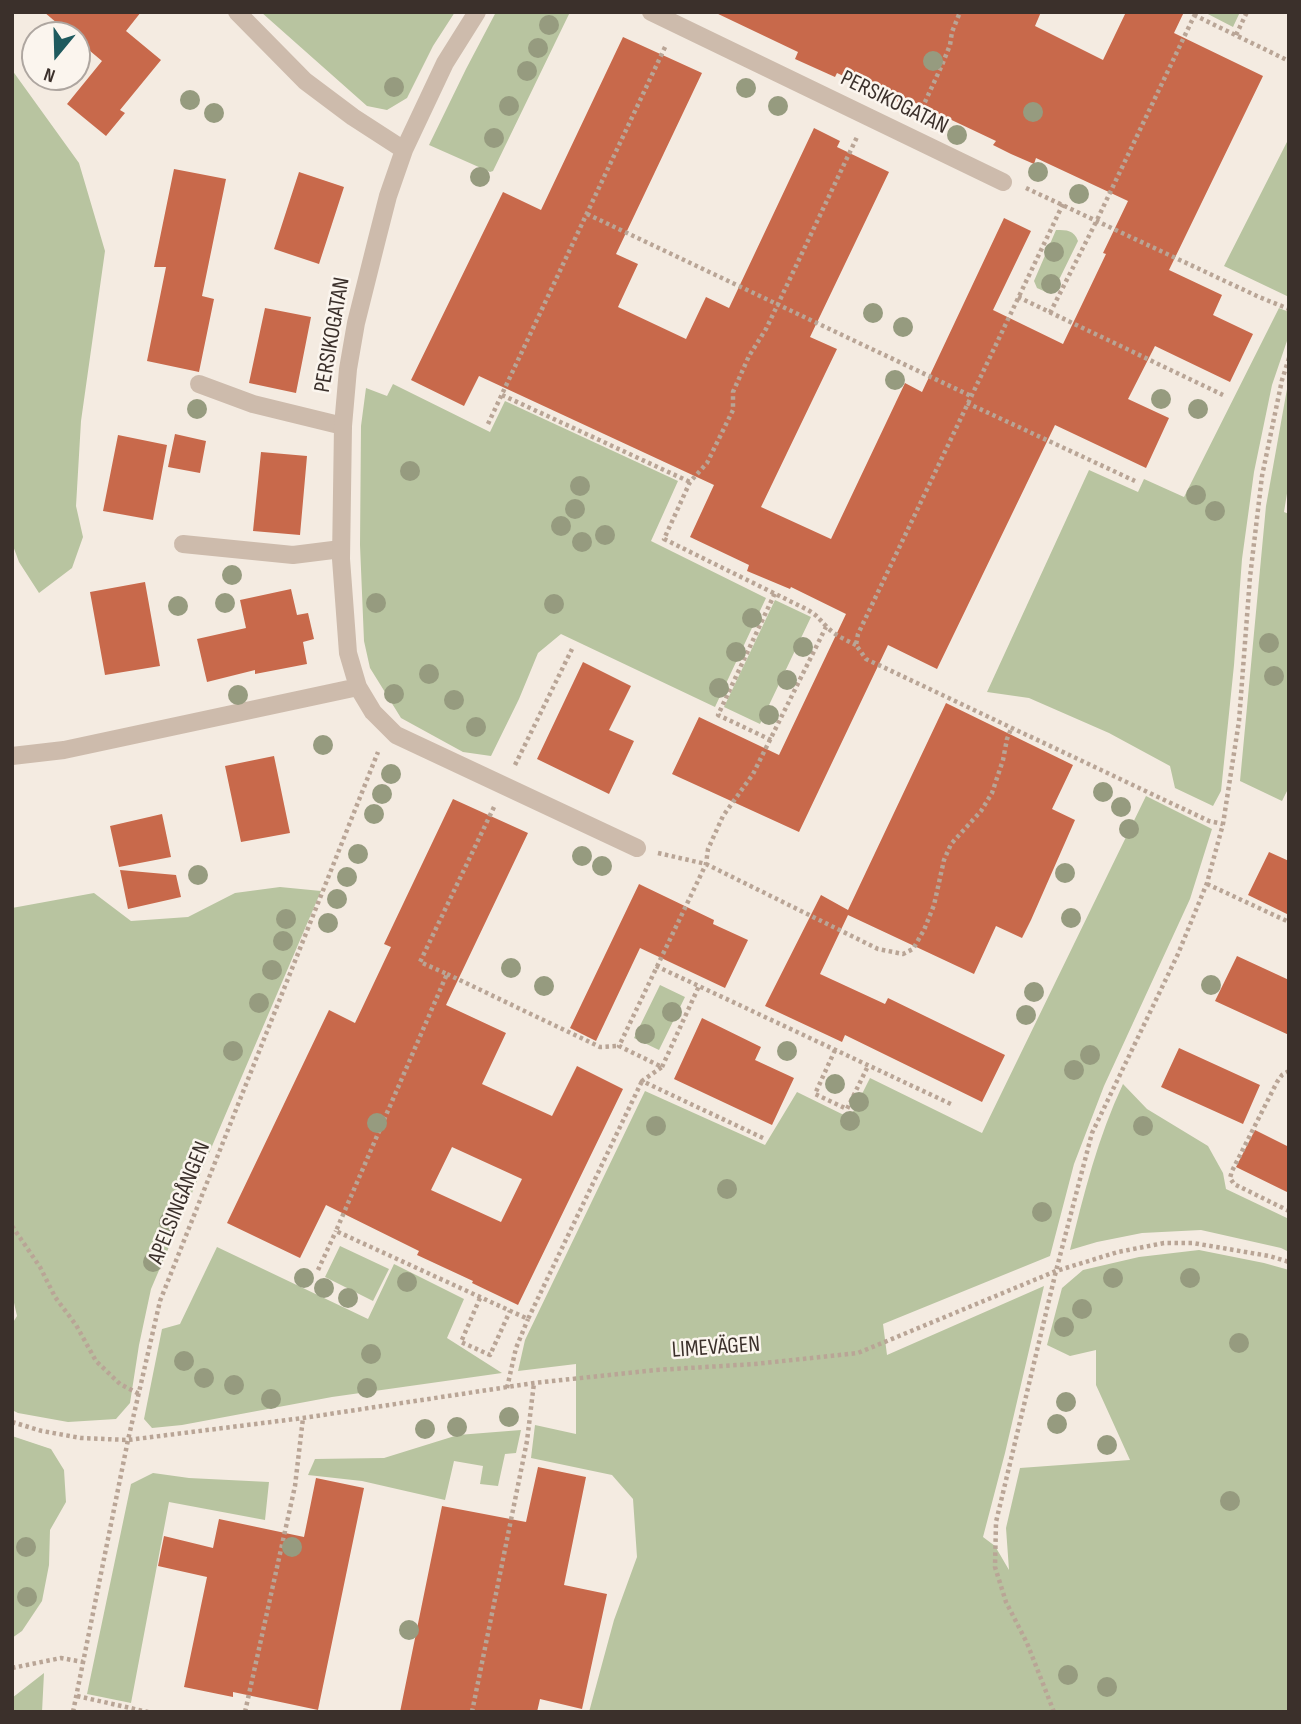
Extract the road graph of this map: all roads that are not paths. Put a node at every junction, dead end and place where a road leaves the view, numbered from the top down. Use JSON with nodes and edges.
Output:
{"nodes":[{"id":1,"x":237,"y":12,"type":"edge"},
{"id":2,"x":477,"y":12,"type":"edge"},
{"id":3,"x":651,"y":12,"type":"edge"},
{"id":4,"x":404,"y":150,"type":"junction"},
{"id":5,"x":1003,"y":182,"type":"road end"},
{"id":6,"x":200,"y":384,"type":"dead end"},
{"id":7,"x":343,"y":426,"type":"junction"},
{"id":8,"x":183,"y":544,"type":"dead end"},
{"id":9,"x":341,"y":549,"type":"junction"},
{"id":10,"x":358,"y":687,"type":"junction"},
{"id":11,"x":12,"y":756,"type":"edge"},
{"id":12,"x":637,"y":848,"type":"road end"}],
"edges":[{"from":1,"to":4,"type":"street"},
{"from":2,"to":4,"type":"street","name":"PERSIKOGATAN"},
{"from":3,"to":5,"type":"street","name":"PERSIKOGATAN"},
{"from":4,"to":7,"type":"street","name":"PERSIKOGATAN"},
{"from":6,"to":7,"type":"street"},
{"from":7,"to":9,"type":"street","name":"PERSIKOGATAN"},
{"from":8,"to":9,"type":"street"},
{"from":9,"to":10,"type":"street","name":"PERSIKOGATAN"},
{"from":10,"to":11,"type":"street"},
{"from":10,"to":12,"type":"street","name":"PERSIKOGATAN"}]}
